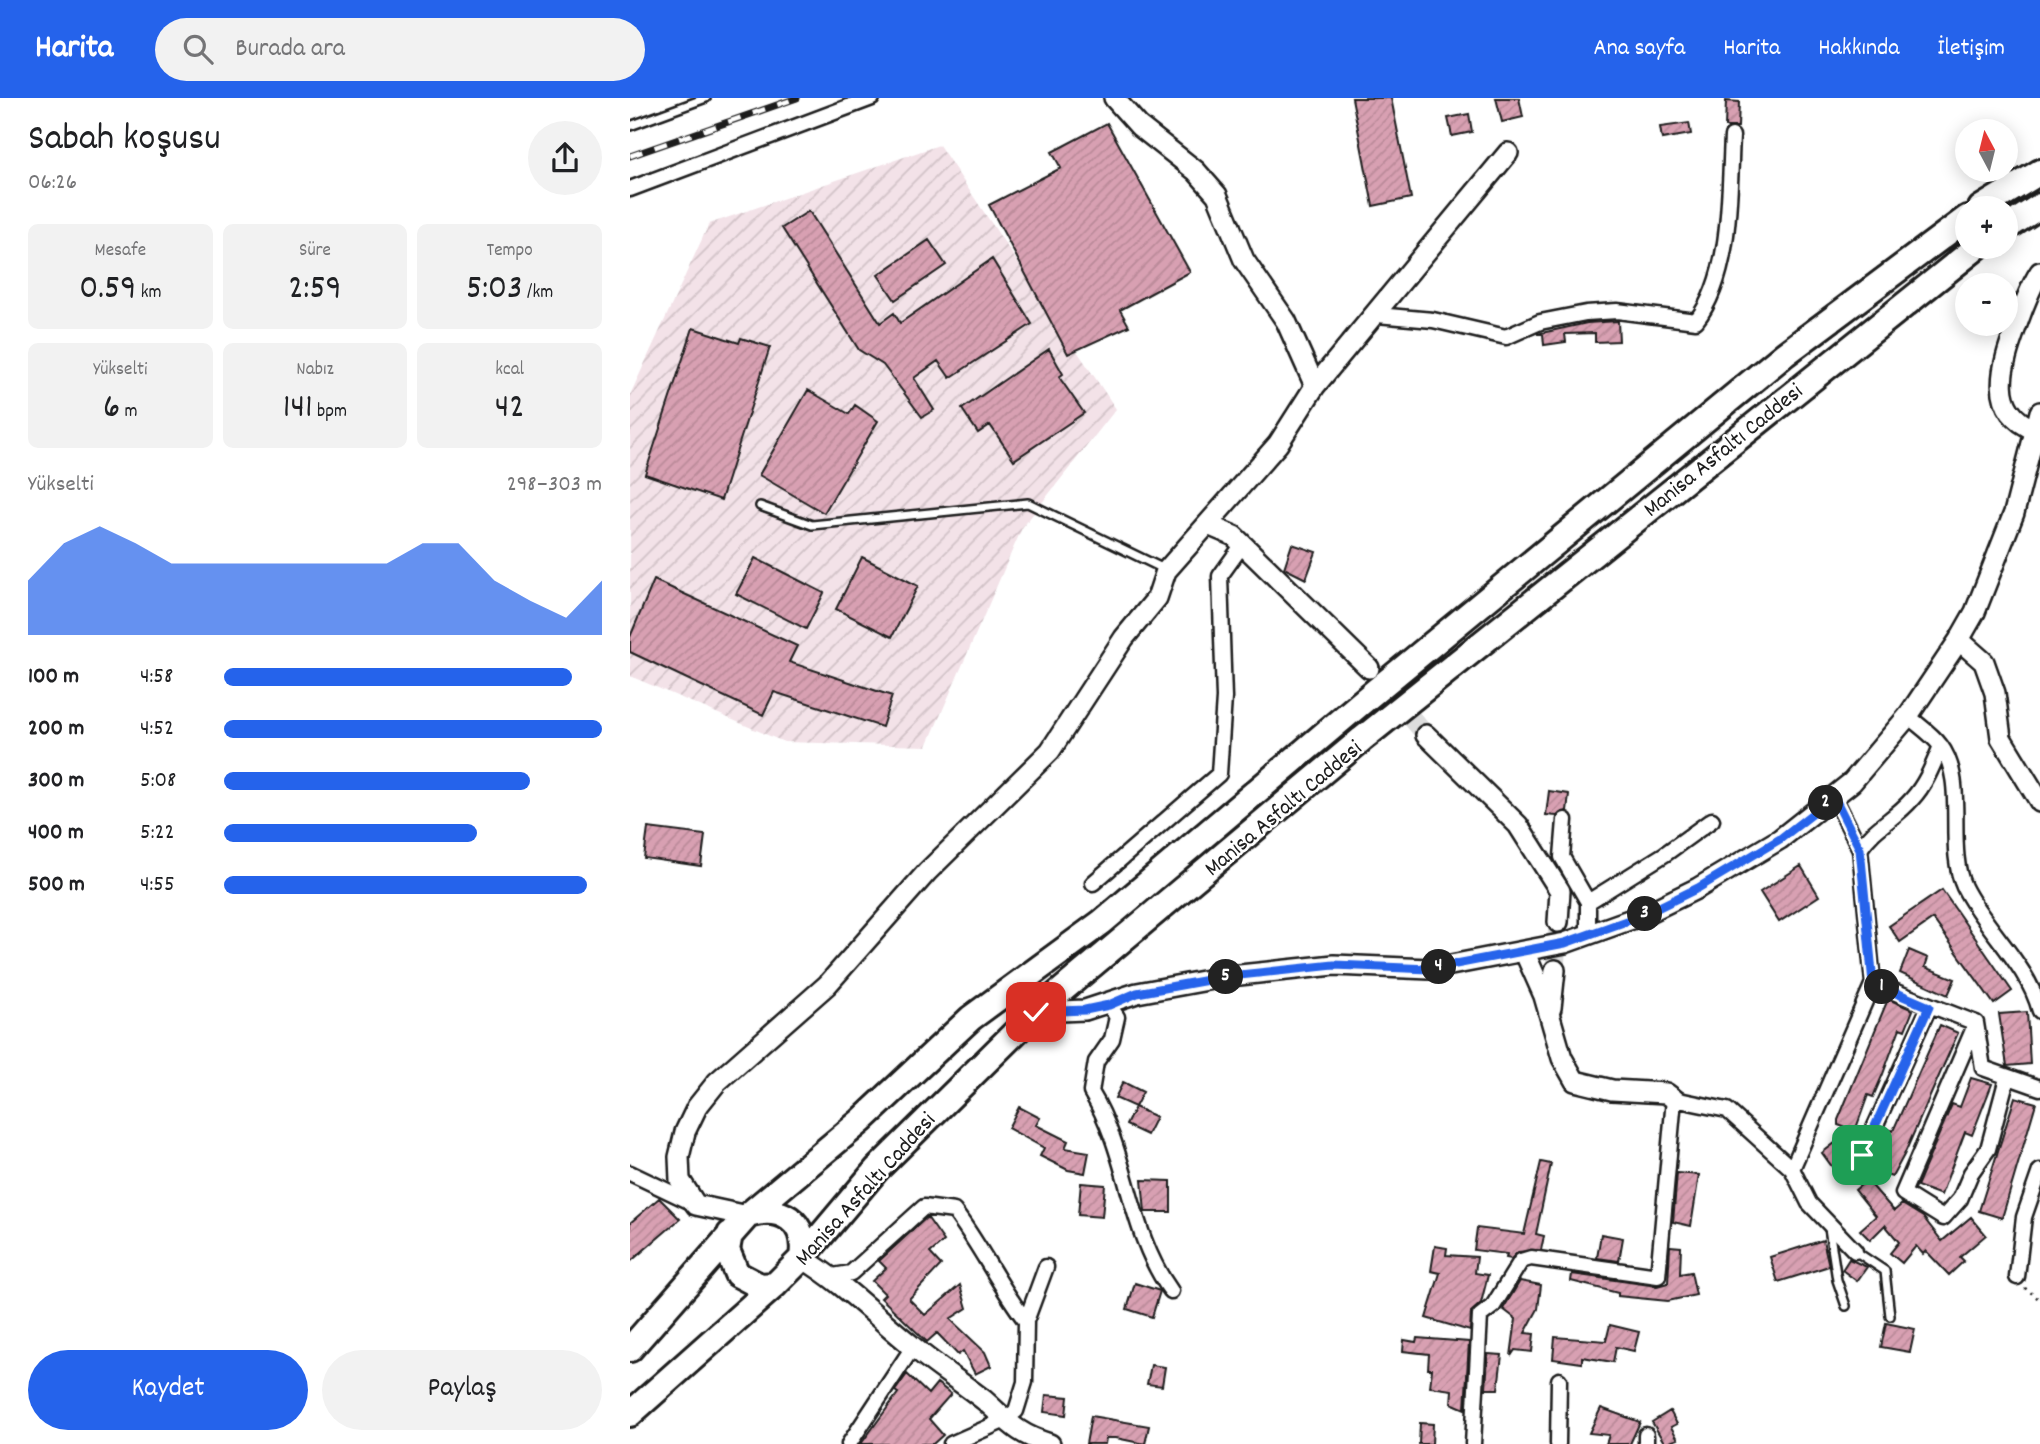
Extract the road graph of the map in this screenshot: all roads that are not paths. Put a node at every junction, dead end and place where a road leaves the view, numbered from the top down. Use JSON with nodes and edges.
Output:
{"nodes":[{"id":1,"x":706,"y":98,"type":"edge"},
{"id":2,"x":872,"y":98,"type":"edge"},
{"id":3,"x":1114,"y":98,"type":"edge"},
{"id":4,"x":630,"y":126,"type":"edge"},
{"id":5,"x":1732,"y":136,"type":"dead end"},
{"id":6,"x":1508,"y":153,"type":"dead end"},
{"id":7,"x":2040,"y":172,"type":"edge"},
{"id":8,"x":630,"y":189,"type":"edge"},
{"id":9,"x":2001,"y":196,"type":"edge"},
{"id":10,"x":2040,"y":206,"type":"edge"},
{"id":11,"x":2018,"y":220,"type":"edge"},
{"id":12,"x":1955,"y":227,"type":"edge"},
{"id":13,"x":1962,"y":259,"type":"edge"},
{"id":14,"x":2040,"y":272,"type":"edge"},
{"id":15,"x":1377,"y":315,"type":"junction"},
{"id":16,"x":1315,"y":386,"type":"junction"},
{"id":17,"x":2037,"y":421,"type":"edge"},
{"id":18,"x":760,"y":506,"type":"dead end"},
{"id":19,"x":1208,"y":525,"type":"junction"},
{"id":20,"x":1243,"y":544,"type":"junction"},
{"id":21,"x":1166,"y":571,"type":"junction"},
{"id":22,"x":1959,"y":640,"type":"junction"},
{"id":23,"x":1368,"y":668,"type":"tunnel mouth"},
{"id":24,"x":1908,"y":716,"type":"junction"},
{"id":25,"x":1426,"y":734,"type":"tunnel mouth"},
{"id":26,"x":1941,"y":746,"type":"junction"},
{"id":27,"x":1834,"y":797,"type":"junction"},
{"id":28,"x":2040,"y":802,"type":"edge"},
{"id":29,"x":1564,"y":820,"type":"dead end"},
{"id":30,"x":1712,"y":820,"type":"dead end"},
{"id":31,"x":1860,"y":849,"type":"junction"},
{"id":32,"x":1093,"y":883,"type":"dead end"},
{"id":33,"x":1588,"y":902,"type":"junction"},
{"id":34,"x":1558,"y":922,"type":"tunnel mouth"},
{"id":35,"x":1588,"y":935,"type":"junction"},
{"id":36,"x":1524,"y":951,"type":"junction"},
{"id":37,"x":1555,"y":970,"type":"tunnel mouth"},
{"id":38,"x":1873,"y":983,"type":"junction"},
{"id":39,"x":1109,"y":1005,"type":"junction"},
{"id":40,"x":1929,"y":1007,"type":"junction"},
{"id":41,"x":2040,"y":1011,"type":"edge"},
{"id":42,"x":1036,"y":1012,"type":"junction"},
{"id":43,"x":1550,"y":1015,"type":"junction"},
{"id":44,"x":1976,"y":1023,"type":"junction"},
{"id":45,"x":2007,"y":1078,"type":"junction"},
{"id":46,"x":2040,"y":1088,"type":"edge"},
{"id":47,"x":1674,"y":1100,"type":"junction"},
{"id":48,"x":1862,"y":1155,"type":"dead end"},
{"id":49,"x":1792,"y":1169,"type":"junction"},
{"id":50,"x":2040,"y":1171,"type":"edge"},
{"id":51,"x":630,"y":1172,"type":"edge"},
{"id":52,"x":696,"y":1205,"type":"junction"},
{"id":53,"x":1829,"y":1224,"type":"junction"},
{"id":54,"x":739,"y":1225,"type":"junction"},
{"id":55,"x":1855,"y":1251,"type":"joint"},
{"id":56,"x":802,"y":1258,"type":"junction"},
{"id":57,"x":1046,"y":1266,"type":"dead end"},
{"id":58,"x":833,"y":1276,"type":"junction"},
{"id":59,"x":2017,"y":1277,"type":"road end"},
{"id":60,"x":775,"y":1285,"type":"junction"},
{"id":61,"x":1171,"y":1291,"type":"dead end"},
{"id":62,"x":1846,"y":1306,"type":"dead end"},
{"id":63,"x":1890,"y":1316,"type":"dead end"},
{"id":64,"x":1026,"y":1321,"type":"junction"},
{"id":65,"x":913,"y":1347,"type":"junction"},
{"id":66,"x":630,"y":1349,"type":"edge"},
{"id":67,"x":1559,"y":1380,"type":"dead end"},
{"id":68,"x":630,"y":1414,"type":"edge"},
{"id":69,"x":1003,"y":1421,"type":"junction"},
{"id":70,"x":849,"y":1444,"type":"edge"},
{"id":71,"x":951,"y":1444,"type":"edge"},
{"id":72,"x":1050,"y":1444,"type":"edge"},
{"id":73,"x":1473,"y":1444,"type":"edge"},
{"id":74,"x":1558,"y":1444,"type":"edge"}],
"edges":[{"from":1,"to":4,"type":"lane"},
{"from":2,"to":8,"type":"street"},
{"from":3,"to":16,"type":"street"},
{"from":5,"to":15,"type":"street"},
{"from":6,"to":15,"type":"street"},
{"from":7,"to":9,"type":"highway"},
{"from":10,"to":11,"type":"highway"},
{"from":12,"to":54,"type":"highway","name":"Manisa Asfaltı Caddesi"},
{"from":13,"to":42,"type":"highway","name":"Manisa Asfaltı Caddesi"},
{"from":14,"to":17,"type":"street"},
{"from":15,"to":16,"type":"street"},
{"from":16,"to":19,"type":"street"},
{"from":17,"to":22,"type":"street"},
{"from":18,"to":21,"type":"lane"},
{"from":19,"to":20,"type":"street"},
{"from":19,"to":21,"type":"street"},
{"from":20,"to":23,"type":"street"},
{"from":20,"to":32,"type":"street"},
{"from":21,"to":52,"type":"street"},
{"from":22,"to":24,"type":"street"},
{"from":22,"to":28,"type":"street"},
{"from":24,"to":26,"type":"street"},
{"from":24,"to":27,"type":"street"},
{"from":25,"to":34,"type":"street"},
{"from":26,"to":31,"type":"street"},
{"from":26,"to":41,"type":"street"},
{"from":27,"to":31,"type":"street"},
{"from":27,"to":35,"type":"street"},
{"from":29,"to":33,"type":"street"},
{"from":30,"to":33,"type":"street"},
{"from":31,"to":38,"type":"street"},
{"from":33,"to":35,"type":"street"},
{"from":35,"to":36,"type":"street"},
{"from":36,"to":39,"type":"street"},
{"from":36,"to":43,"type":"street"},
{"from":37,"to":43,"type":"street"},
{"from":38,"to":40,"type":"street"},
{"from":38,"to":49,"type":"street"},
{"from":39,"to":42,"type":"street"},
{"from":39,"to":61,"type":"street"},
{"from":40,"to":44,"type":"street"},
{"from":40,"to":48,"type":"street"},
{"from":42,"to":56,"type":"highway","name":"Manisa Asfaltı Caddesi"},
{"from":43,"to":47,"type":"street"},
{"from":44,"to":45,"type":"street"},
{"from":44,"to":45,"type":"street"},
{"from":45,"to":46,"type":"street"},
{"from":47,"to":49,"type":"street"},
{"from":47,"to":73,"type":"street"},
{"from":49,"to":53,"type":"street"},
{"from":50,"to":59,"type":"street"},
{"from":51,"to":52,"type":"street"},
{"from":52,"to":54,"type":"street"},
{"from":53,"to":55,"type":"street"},
{"from":53,"to":62,"type":"lane"},
{"from":54,"to":56,"type":"highway"},
{"from":54,"to":60,"type":"highway"},
{"from":54,"to":66,"type":"highway","name":"Manisa Asfaltı Caddesi"},
{"from":55,"to":63,"type":"lane"},
{"from":56,"to":58,"type":"street"},
{"from":56,"to":60,"type":"highway","name":"Manisa Asfaltı Caddesi"},
{"from":57,"to":64,"type":"street"},
{"from":58,"to":64,"type":"street"},
{"from":58,"to":65,"type":"street"},
{"from":60,"to":68,"type":"highway","name":"Manisa Asfaltı Caddesi"},
{"from":64,"to":69,"type":"street"},
{"from":65,"to":69,"type":"street"},
{"from":65,"to":70,"type":"street"},
{"from":67,"to":74,"type":"street"},
{"from":69,"to":71,"type":"street"},
{"from":69,"to":72,"type":"street"}]}
